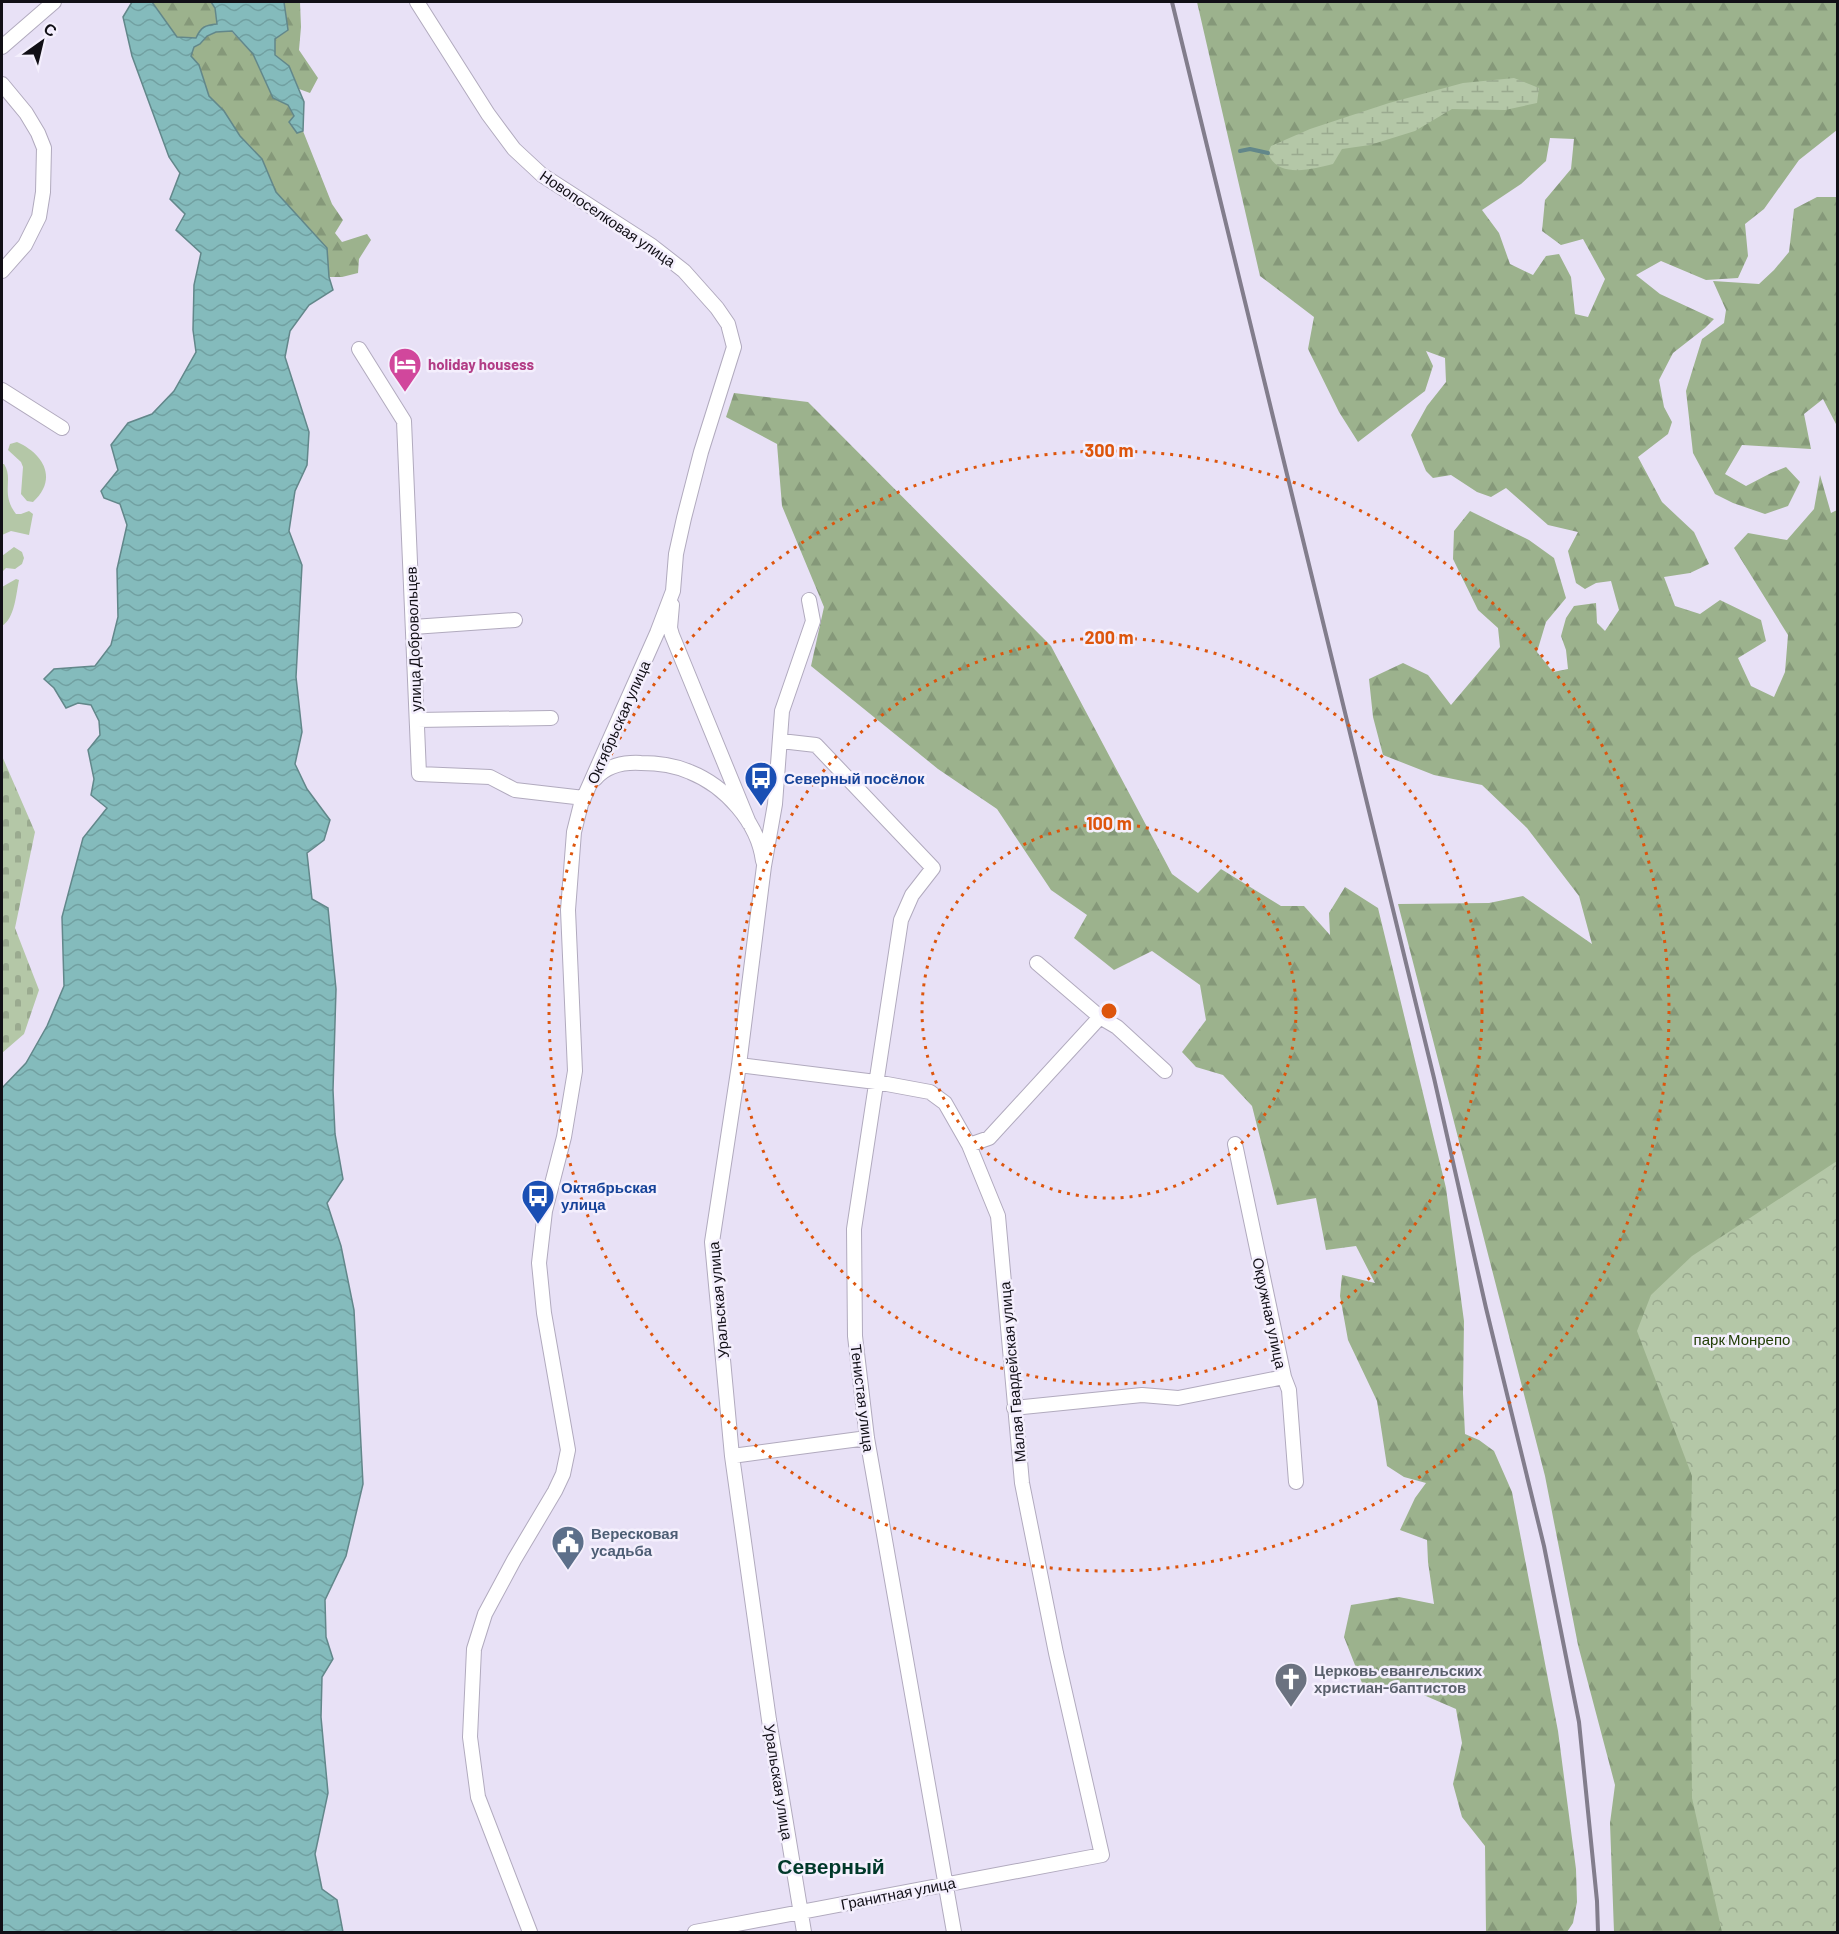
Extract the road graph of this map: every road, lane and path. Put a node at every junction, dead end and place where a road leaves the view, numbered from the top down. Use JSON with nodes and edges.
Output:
{"nodes":[{"id":1,"x":54,"y":2,"type":"edge"},
{"id":2,"x":417,"y":2,"type":"edge"},
{"id":3,"x":2,"y":46,"type":"edge"},
{"id":4,"x":2,"y":84,"type":"edge"},
{"id":5,"x":2,"y":271,"type":"edge"},
{"id":6,"x":735,"y":347,"type":"joint"},
{"id":7,"x":359,"y":349,"type":"dead end"},
{"id":8,"x":2,"y":390,"type":"edge"},
{"id":9,"x":62,"y":428,"type":"dead end"},
{"id":10,"x":673,"y":591,"type":"junction"},
{"id":11,"x":809,"y":600,"type":"dead end"},
{"id":12,"x":515,"y":620,"type":"dead end"},
{"id":13,"x":413,"y":627,"type":"junction"},
{"id":14,"x":551,"y":718,"type":"dead end"},
{"id":15,"x":417,"y":720,"type":"junction"},
{"id":16,"x":781,"y":741,"type":"junction"},
{"id":17,"x":593,"y":781,"type":"junction"},
{"id":18,"x":584,"y":798,"type":"junction"},
{"id":19,"x":749,"y":823,"type":"junction"},
{"id":20,"x":764,"y":866,"type":"junction"},
{"id":21,"x":1037,"y":963,"type":"dead end"},
{"id":22,"x":1100,"y":1017,"type":"junction"},
{"id":23,"x":739,"y":1065,"type":"junction"},
{"id":24,"x":1165,"y":1071,"type":"dead end"},
{"id":25,"x":876,"y":1082,"type":"junction"},
{"id":26,"x":1235,"y":1144,"type":"dead end"},
{"id":27,"x":969,"y":1145,"type":"junction"},
{"id":28,"x":1284,"y":1377,"type":"junction"},
{"id":29,"x":1014,"y":1408,"type":"junction"},
{"id":30,"x":867,"y":1438,"type":"junction"},
{"id":31,"x":732,"y":1456,"type":"junction"},
{"id":32,"x":1296,"y":1482,"type":"dead end"},
{"id":33,"x":1102,"y":1855,"type":"joint"},
{"id":34,"x":946,"y":1885,"type":"junction"},
{"id":35,"x":800,"y":1912,"type":"junction"},
{"id":36,"x":530,"y":1932,"type":"edge"},
{"id":37,"x":694,"y":1932,"type":"edge"},
{"id":38,"x":804,"y":1932,"type":"edge"},
{"id":39,"x":954,"y":1932,"type":"edge"}],
"edges":[{"from":1,"to":3,"type":"street"},
{"from":2,"to":6,"type":"street","name":"Новопоселковая улица"},
{"from":4,"to":5,"type":"street"},
{"from":6,"to":10,"type":"street","name":"Октябрьская улица"},
{"from":7,"to":13,"type":"street","name":"улица Добровольцев"},
{"from":8,"to":9,"type":"street"},
{"from":10,"to":17,"type":"street","name":"Октябрьская улица"},
{"from":10,"to":19,"type":"street"},
{"from":11,"to":16,"type":"street","name":"Уральская улица"},
{"from":12,"to":13,"type":"street"},
{"from":13,"to":15,"type":"street","name":"улица Добровольцев"},
{"from":14,"to":15,"type":"street"},
{"from":15,"to":18,"type":"street","name":"улица Добровольцев"},
{"from":16,"to":20,"type":"street","name":"Уральская улица"},
{"from":16,"to":25,"type":"street","name":"Тенистая улица"},
{"from":17,"to":18,"type":"street","name":"Октябрьская улица"},
{"from":17,"to":19,"type":"street"},
{"from":18,"to":36,"type":"street","name":"Октябрьская улица"},
{"from":19,"to":20,"type":"street"},
{"from":20,"to":23,"type":"street","name":"Уральская улица"},
{"from":21,"to":22,"type":"street"},
{"from":22,"to":24,"type":"street"},
{"from":22,"to":27,"type":"street"},
{"from":23,"to":25,"type":"street","name":"Малая Гвардейская улица"},
{"from":23,"to":31,"type":"street","name":"Уральская улица"},
{"from":25,"to":27,"type":"street","name":"Малая Гвардейская улица"},
{"from":25,"to":30,"type":"street","name":"Тенистая улица"},
{"from":26,"to":28,"type":"street","name":"Окружная улица"},
{"from":27,"to":29,"type":"street","name":"Малая Гвардейская улица"},
{"from":28,"to":29,"type":"street"},
{"from":28,"to":32,"type":"street","name":"Окружная улица"},
{"from":29,"to":33,"type":"street","name":"Малая Гвардейская улица"},
{"from":30,"to":31,"type":"street"},
{"from":30,"to":34,"type":"street","name":"Тенистая улица"},
{"from":31,"to":35,"type":"street","name":"Уральская улица"},
{"from":33,"to":34,"type":"street","name":"Гранитная улица"},
{"from":34,"to":35,"type":"street","name":"Гранитная улица"},
{"from":34,"to":39,"type":"street","name":"Тенистая улица"},
{"from":35,"to":37,"type":"street","name":"Гранитная улица"},
{"from":35,"to":38,"type":"street","name":"Уральская улица"}]}
